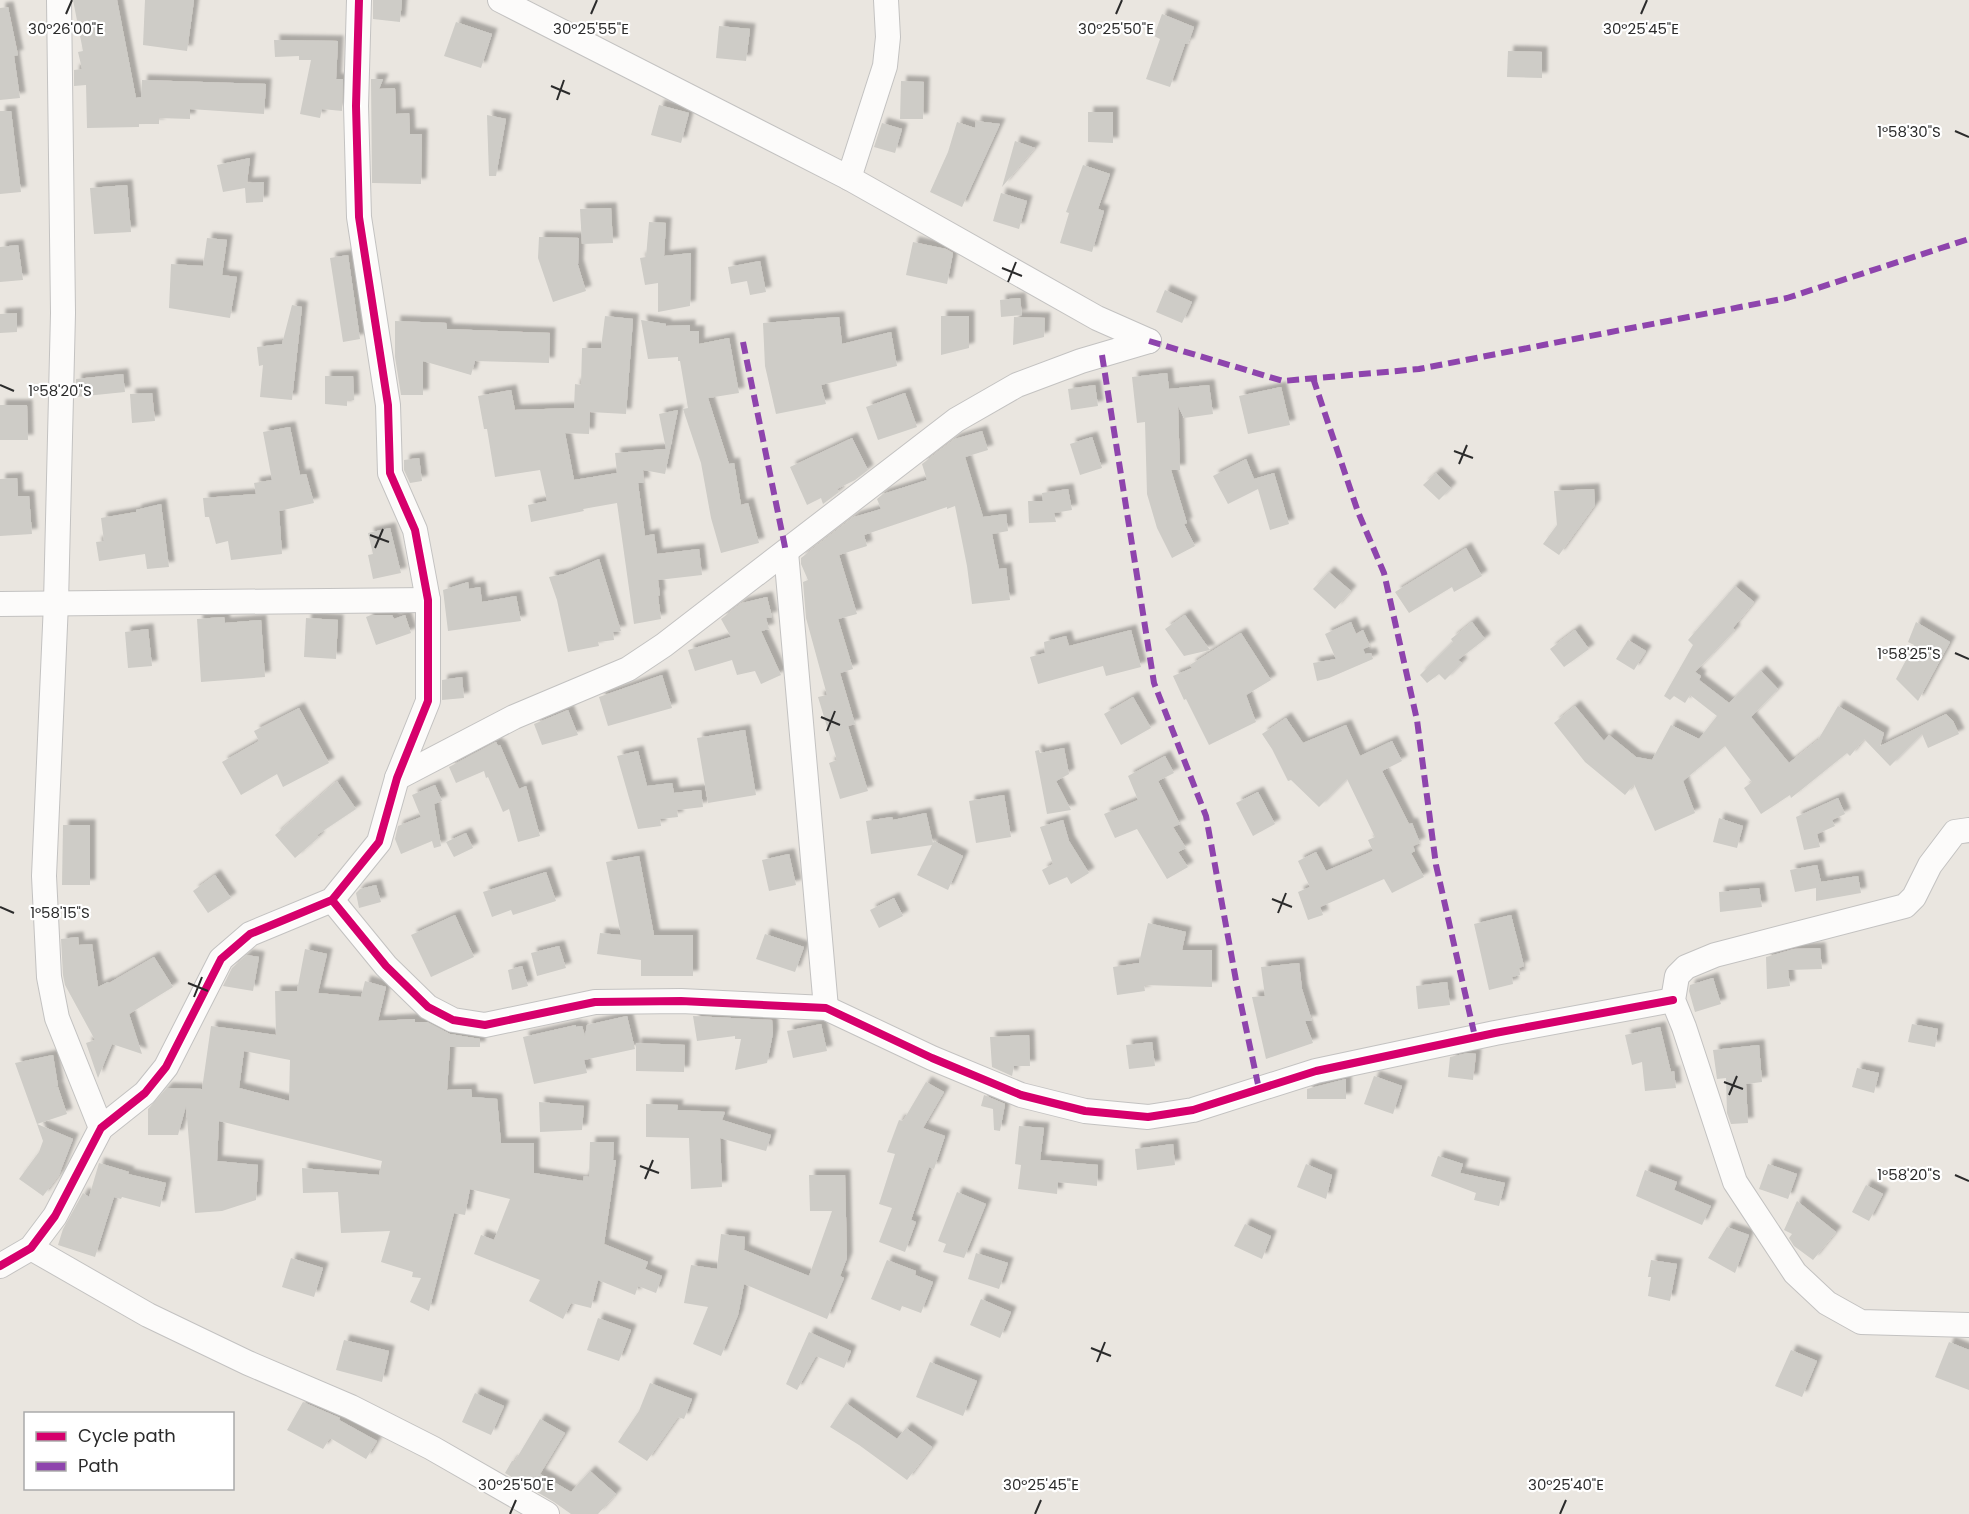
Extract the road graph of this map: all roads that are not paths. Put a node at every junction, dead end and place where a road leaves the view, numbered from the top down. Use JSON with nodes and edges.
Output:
{"nodes":[{"id":1,"x":59,"y":0,"type":"edge"},
{"id":2,"x":359,"y":0,"type":"edge"},
{"id":3,"x":886,"y":0,"type":"edge"},
{"id":4,"x":515,"y":4,"type":"edge"},
{"id":5,"x":849,"y":178,"type":"junction"},
{"id":6,"x":786,"y":552,"type":"junction"},
{"id":7,"x":429,"y":600,"type":"junction"},
{"id":8,"x":56,"y":603,"type":"junction"},
{"id":9,"x":0,"y":604,"type":"edge"},
{"id":10,"x":397,"y":778,"type":"junction"},
{"id":11,"x":1969,"y":830,"type":"edge"},
{"id":12,"x":332,"y":900,"type":"junction"},
{"id":13,"x":1673,"y":1000,"type":"junction"},
{"id":14,"x":826,"y":1008,"type":"junction"},
{"id":15,"x":101,"y":1128,"type":"junction"},
{"id":16,"x":31,"y":1248,"type":"junction"},
{"id":17,"x":0,"y":1266,"type":"edge"},
{"id":18,"x":1969,"y":1325,"type":"edge"},
{"id":19,"x":547,"y":1514,"type":"edge"}],
"edges":[{"from":1,"to":8,"type":"street"},
{"from":2,"to":7,"type":"street"},
{"from":3,"to":5,"type":"street"},
{"from":4,"to":5,"type":"street"},
{"from":5,"to":6,"type":"street"},
{"from":6,"to":10,"type":"street"},
{"from":6,"to":14,"type":"street"},
{"from":7,"to":8,"type":"street"},
{"from":7,"to":10,"type":"street"},
{"from":8,"to":9,"type":"street"},
{"from":8,"to":15,"type":"street"},
{"from":10,"to":12,"type":"street"},
{"from":11,"to":13,"type":"street"},
{"from":12,"to":14,"type":"street"},
{"from":12,"to":15,"type":"street"},
{"from":13,"to":14,"type":"street"},
{"from":13,"to":18,"type":"street"},
{"from":15,"to":16,"type":"street"},
{"from":16,"to":17,"type":"street"},
{"from":16,"to":19,"type":"street"}]}
